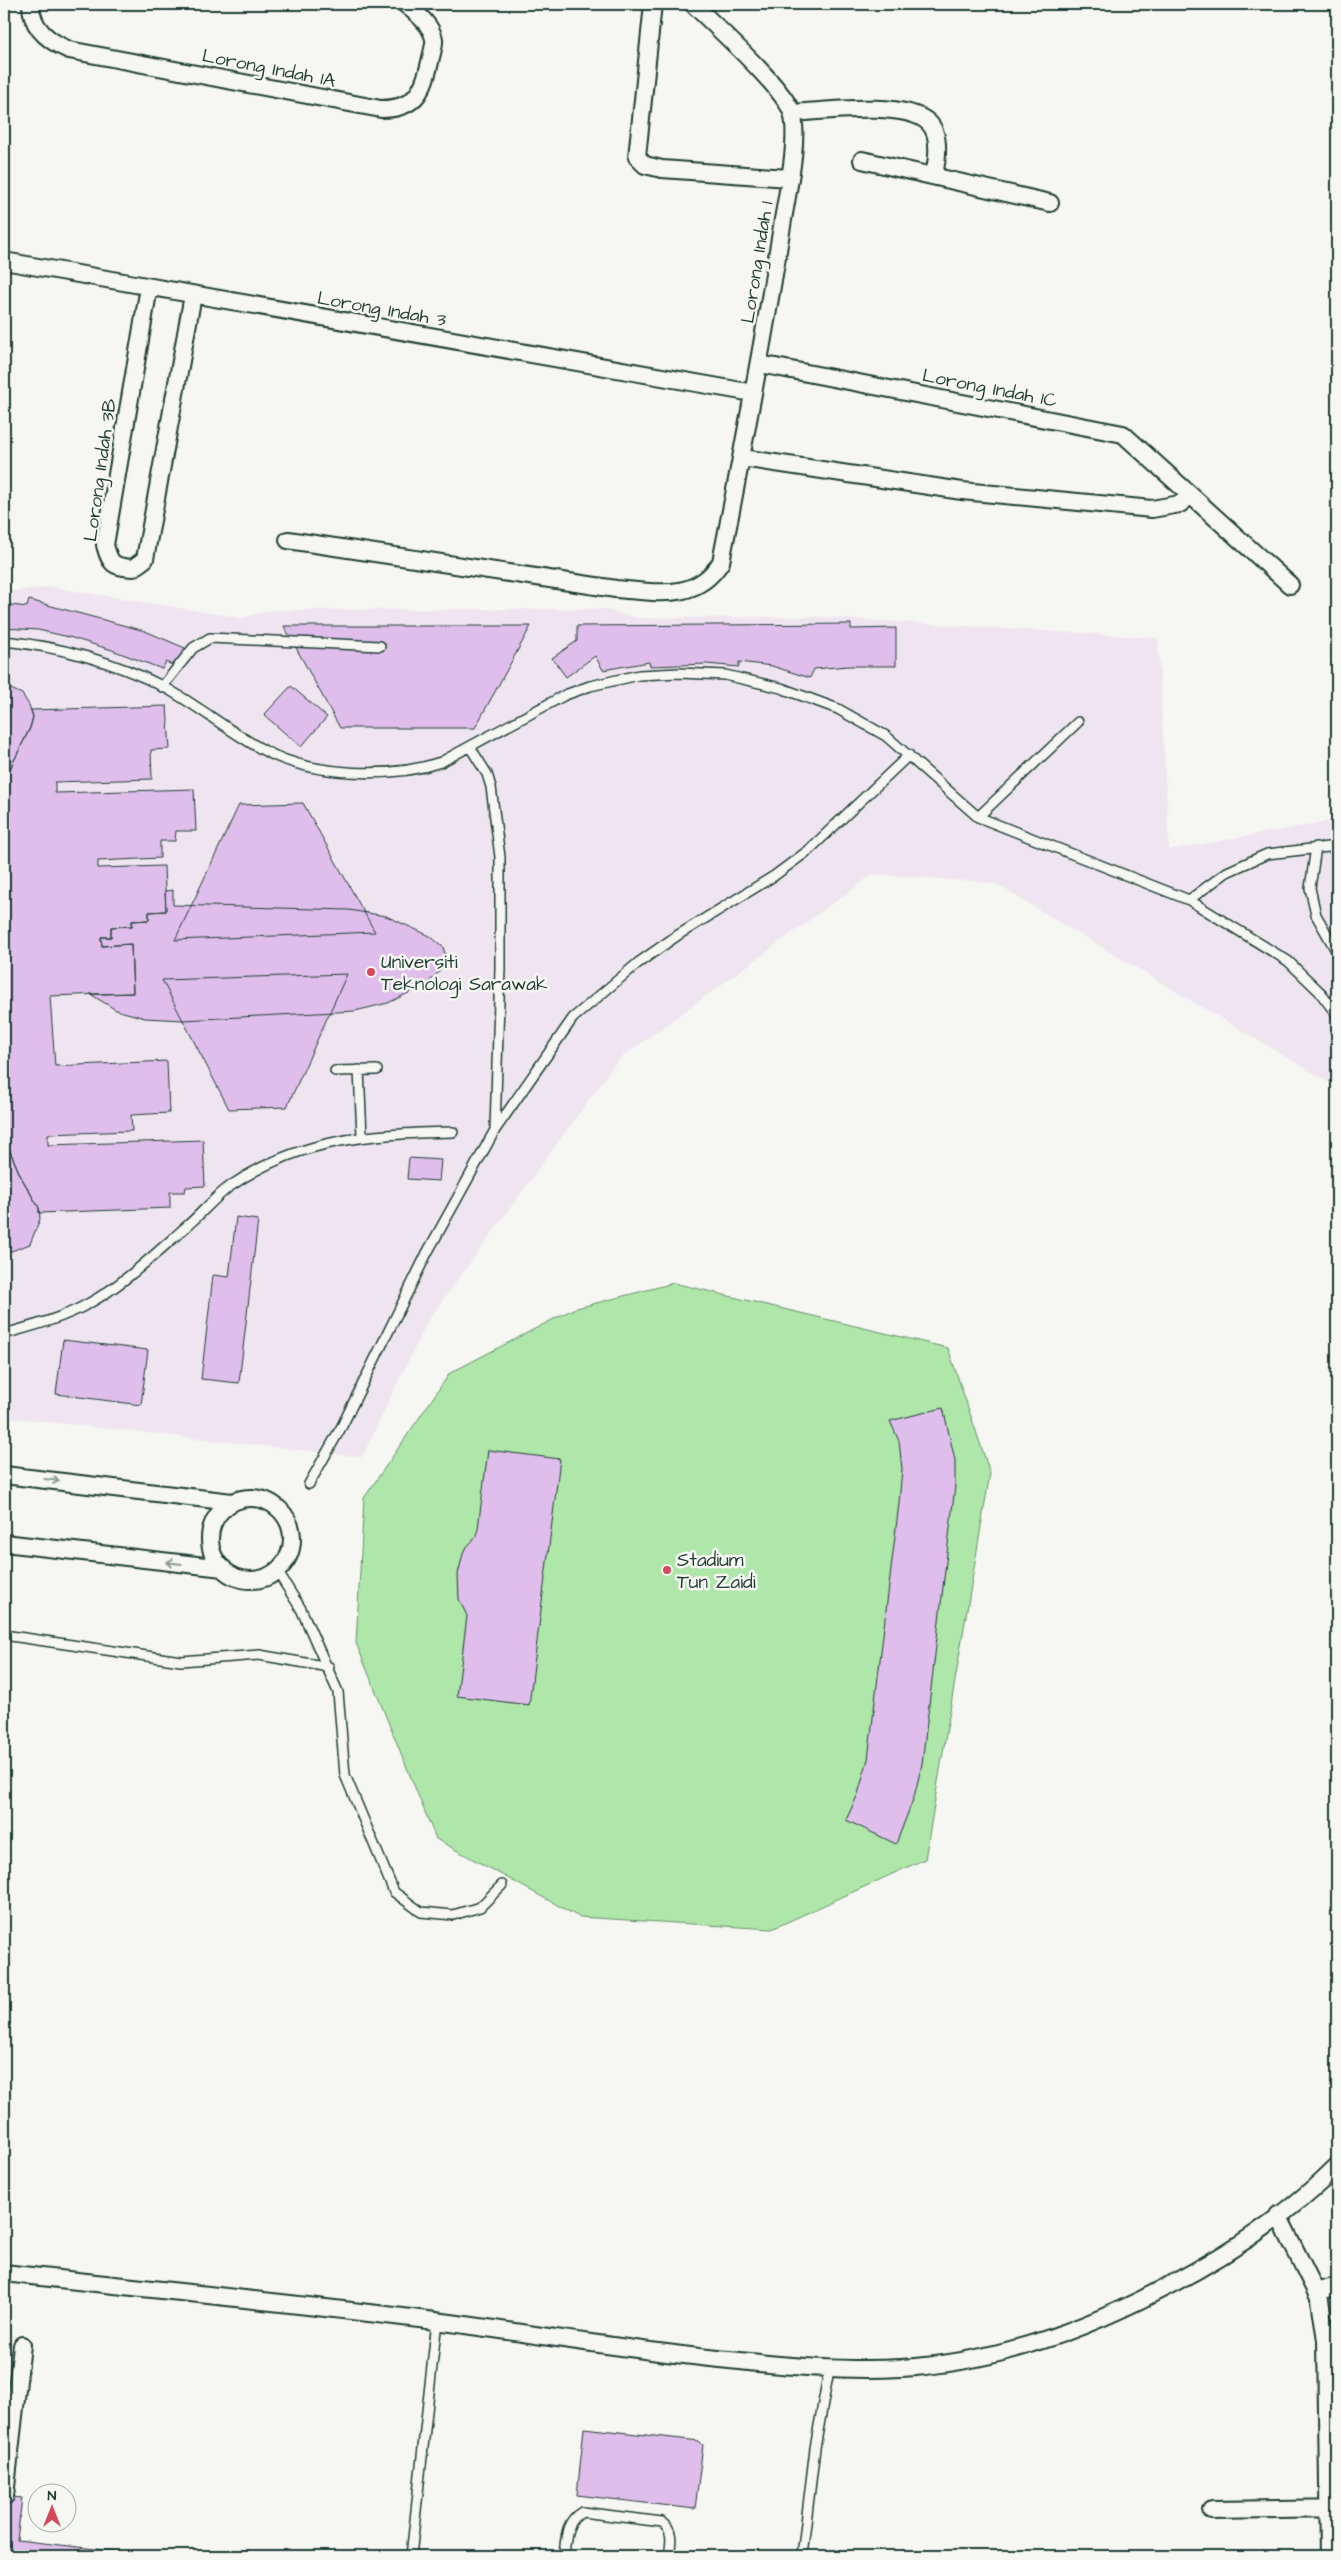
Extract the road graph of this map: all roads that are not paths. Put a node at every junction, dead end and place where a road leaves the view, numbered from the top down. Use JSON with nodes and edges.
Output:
{"nodes":[{"id":1,"x":31,"y":4,"type":"edge"},
{"id":2,"x":405,"y":4,"type":"edge"},
{"id":3,"x":653,"y":4,"type":"edge"},
{"id":4,"x":693,"y":4,"type":"edge"},
{"id":5,"x":792,"y":113,"type":"junction"},
{"id":6,"x":862,"y":160,"type":"dead end"},
{"id":7,"x":934,"y":175,"type":"junction"},
{"id":8,"x":789,"y":178,"type":"junction"},
{"id":9,"x":1050,"y":203,"type":"dead end"},
{"id":10,"x":4,"y":261,"type":"edge"},
{"id":11,"x":148,"y":287,"type":"junction"},
{"id":12,"x":193,"y":295,"type":"junction"},
{"id":13,"x":760,"y":364,"type":"junction"},
{"id":14,"x":753,"y":393,"type":"junction"},
{"id":15,"x":742,"y":458,"type":"junction"},
{"id":16,"x":1190,"y":496,"type":"junction"},
{"id":17,"x":288,"y":540,"type":"dead end"},
{"id":18,"x":1290,"y":585,"type":"dead end"},
{"id":19,"x":4,"y":641,"type":"edge"},
{"id":20,"x":380,"y":646,"type":"dead end"},
{"id":21,"x":162,"y":687,"type":"junction"},
{"id":22,"x":1078,"y":722,"type":"dead end"},
{"id":23,"x":470,"y":747,"type":"junction"},
{"id":24,"x":909,"y":755,"type":"junction"},
{"id":25,"x":978,"y":817,"type":"junction"},
{"id":26,"x":1337,"y":846,"type":"edge"},
{"id":27,"x":1316,"y":847,"type":"junction"},
{"id":28,"x":1189,"y":900,"type":"junction"},
{"id":29,"x":1337,"y":952,"type":"edge"},
{"id":30,"x":1337,"y":1015,"type":"edge"},
{"id":31,"x":359,"y":1070,"type":"junction"},
{"id":32,"x":377,"y":1070,"type":"dead end"},
{"id":33,"x":335,"y":1071,"type":"dead end"},
{"id":34,"x":495,"y":1130,"type":"junction"},
{"id":35,"x":453,"y":1132,"type":"dead end"},
{"id":36,"x":362,"y":1136,"type":"junction"},
{"id":37,"x":4,"y":1334,"type":"edge"},
{"id":38,"x":4,"y":1475,"type":"edge"},
{"id":39,"x":308,"y":1484,"type":"dead end"},
{"id":40,"x":232,"y":1502,"type":"junction"},
{"id":41,"x":4,"y":1542,"type":"edge"},
{"id":42,"x":222,"y":1568,"type":"junction"},
{"id":43,"x":276,"y":1571,"type":"junction"},
{"id":44,"x":4,"y":1635,"type":"edge"},
{"id":45,"x":329,"y":1667,"type":"junction"},
{"id":46,"x":502,"y":1885,"type":"dead end"},
{"id":47,"x":1337,"y":2166,"type":"edge"},
{"id":48,"x":1278,"y":2215,"type":"junction"},
{"id":49,"x":4,"y":2273,"type":"edge"},
{"id":50,"x":1337,"y":2286,"type":"edge"},
{"id":51,"x":1316,"y":2292,"type":"junction"},
{"id":52,"x":436,"y":2321,"type":"junction"},
{"id":53,"x":22,"y":2345,"type":"dead end"},
{"id":54,"x":829,"y":2370,"type":"junction"},
{"id":55,"x":5,"y":2496,"type":"dead end"},
{"id":56,"x":1333,"y":2508,"type":"edge"},
{"id":57,"x":1211,"y":2510,"type":"dead end"},
{"id":58,"x":412,"y":2556,"type":"edge"},
{"id":59,"x":564,"y":2556,"type":"edge"},
{"id":60,"x":669,"y":2556,"type":"edge"},
{"id":61,"x":802,"y":2556,"type":"edge"},
{"id":62,"x":1329,"y":2556,"type":"edge"}],
"edges":[{"from":1,"to":2,"type":"street","name":"Lorong Indah 1A"},
{"from":3,"to":8,"type":"street"},
{"from":4,"to":5,"type":"street"},
{"from":5,"to":7,"type":"street"},
{"from":5,"to":8,"type":"street","name":"Lorong Indah 1"},
{"from":6,"to":7,"type":"street"},
{"from":7,"to":9,"type":"street"},
{"from":8,"to":13,"type":"street","name":"Lorong Indah 1"},
{"from":10,"to":11,"type":"street","name":"Lorong Indah 3"},
{"from":11,"to":12,"type":"street","name":"Lorong Indah 3"},
{"from":11,"to":12,"type":"street","name":"Lorong Indah 3B"},
{"from":12,"to":14,"type":"street","name":"Lorong Indah 3"},
{"from":13,"to":14,"type":"street","name":"Lorong Indah 1"},
{"from":13,"to":16,"type":"street","name":"Lorong Indah 1C"},
{"from":14,"to":15,"type":"street","name":"Lorong Indah 1"},
{"from":15,"to":16,"type":"street"},
{"from":15,"to":17,"type":"street","name":"Lorong Indah 1"},
{"from":16,"to":18,"type":"street","name":"Lorong Indah 1C"},
{"from":19,"to":21,"type":"lane"},
{"from":20,"to":21,"type":"lane"},
{"from":21,"to":23,"type":"lane"},
{"from":22,"to":25,"type":"lane"},
{"from":23,"to":24,"type":"lane"},
{"from":23,"to":34,"type":"lane"},
{"from":24,"to":25,"type":"lane"},
{"from":24,"to":34,"type":"lane"},
{"from":25,"to":28,"type":"lane"},
{"from":26,"to":27,"type":"lane"},
{"from":27,"to":28,"type":"lane"},
{"from":27,"to":29,"type":"lane"},
{"from":28,"to":30,"type":"lane"},
{"from":31,"to":32,"type":"lane"},
{"from":31,"to":33,"type":"lane"},
{"from":31,"to":36,"type":"lane"},
{"from":34,"to":39,"type":"lane"},
{"from":35,"to":36,"type":"lane"},
{"from":36,"to":37,"type":"lane"},
{"from":38,"to":40,"type":"street","one_way":true},
{"from":40,"to":42,"type":"street"},
{"from":40,"to":43,"type":"street"},
{"from":42,"to":41,"type":"street","one_way":true},
{"from":42,"to":43,"type":"street"},
{"from":43,"to":45,"type":"lane"},
{"from":44,"to":45,"type":"lane"},
{"from":45,"to":46,"type":"lane"},
{"from":47,"to":48,"type":"street"},
{"from":48,"to":51,"type":"street"},
{"from":48,"to":54,"type":"street"},
{"from":49,"to":52,"type":"street"},
{"from":50,"to":51,"type":"street"},
{"from":51,"to":56,"type":"street"},
{"from":52,"to":54,"type":"street"},
{"from":52,"to":58,"type":"lane"},
{"from":53,"to":55,"type":"street"},
{"from":54,"to":61,"type":"lane"},
{"from":56,"to":57,"type":"street"},
{"from":56,"to":62,"type":"street"},
{"from":59,"to":60,"type":"lane"}]}
